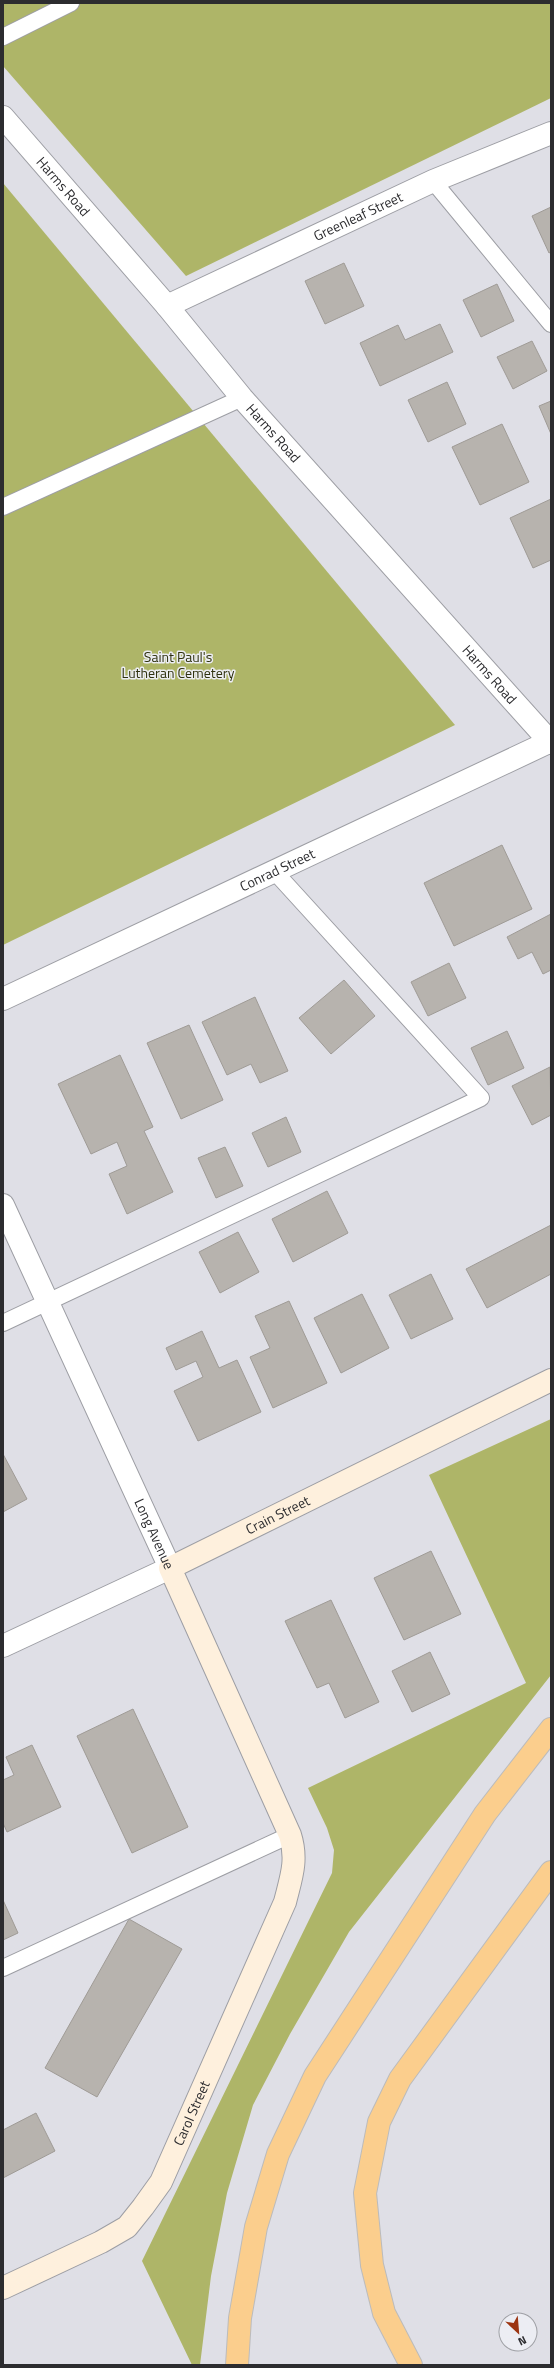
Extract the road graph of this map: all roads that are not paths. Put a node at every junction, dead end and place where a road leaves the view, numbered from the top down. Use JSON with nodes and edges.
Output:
{"nodes":[{"id":1,"x":71,"y":3,"type":"edge"},
{"id":2,"x":3,"y":37,"type":"edge"},
{"id":3,"x":3,"y":117,"type":"edge"},
{"id":4,"x":551,"y":133,"type":"edge"},
{"id":5,"x":433,"y":181,"type":"junction"},
{"id":6,"x":167,"y":306,"type":"junction"},
{"id":7,"x":551,"y":324,"type":"edge"},
{"id":8,"x":242,"y":398,"type":"junction"},
{"id":9,"x":3,"y":507,"type":"edge"},
{"id":10,"x":551,"y":742,"type":"edge"},
{"id":11,"x":275,"y":872,"type":"junction"},
{"id":12,"x":3,"y":999,"type":"edge"},
{"id":13,"x":3,"y":1205,"type":"edge"},
{"id":14,"x":47,"y":1302,"type":"junction"},
{"id":15,"x":3,"y":1323,"type":"edge"},
{"id":16,"x":551,"y":1380,"type":"edge"},
{"id":17,"x":170,"y":1568,"type":"junction"},
{"id":18,"x":3,"y":1646,"type":"edge"},
{"id":19,"x":551,"y":1729,"type":"edge"},
{"id":20,"x":290,"y":1835,"type":"junction"},
{"id":21,"x":294,"y":1865,"type":"joint"},
{"id":22,"x":551,"y":1872,"type":"edge"},
{"id":23,"x":3,"y":1968,"type":"edge"},
{"id":24,"x":3,"y":2288,"type":"edge"},
{"id":25,"x":237,"y":2365,"type":"edge"},
{"id":26,"x":411,"y":2365,"type":"edge"}],
"edges":[{"from":1,"to":2,"type":"lane"},
{"from":3,"to":6,"type":"street","name":"Harms Road"},
{"from":4,"to":5,"type":"street","name":"Greenleaf Street"},
{"from":5,"to":6,"type":"street","name":"Greenleaf Street"},
{"from":5,"to":7,"type":"lane"},
{"from":6,"to":8,"type":"street","name":"Harms Road"},
{"from":8,"to":9,"type":"lane"},
{"from":8,"to":10,"type":"street","name":"Harms Road"},
{"from":10,"to":11,"type":"street","name":"Conrad Street"},
{"from":11,"to":12,"type":"street","name":"Conrad Street"},
{"from":11,"to":14,"type":"lane"},
{"from":13,"to":14,"type":"street","name":"Long Avenue"},
{"from":14,"to":15,"type":"lane"},
{"from":14,"to":17,"type":"street","name":"Long Avenue"},
{"from":16,"to":17,"type":"street","name":"Crain Street"},
{"from":17,"to":18,"type":"street","name":"Crain Street"},
{"from":17,"to":20,"type":"street","name":"Long Avenue"},
{"from":19,"to":25,"type":"highway"},
{"from":20,"to":21,"type":"street","name":"Long Avenue"},
{"from":20,"to":23,"type":"lane"},
{"from":21,"to":24,"type":"street","name":"Carol Street"},
{"from":22,"to":26,"type":"highway"}]}
